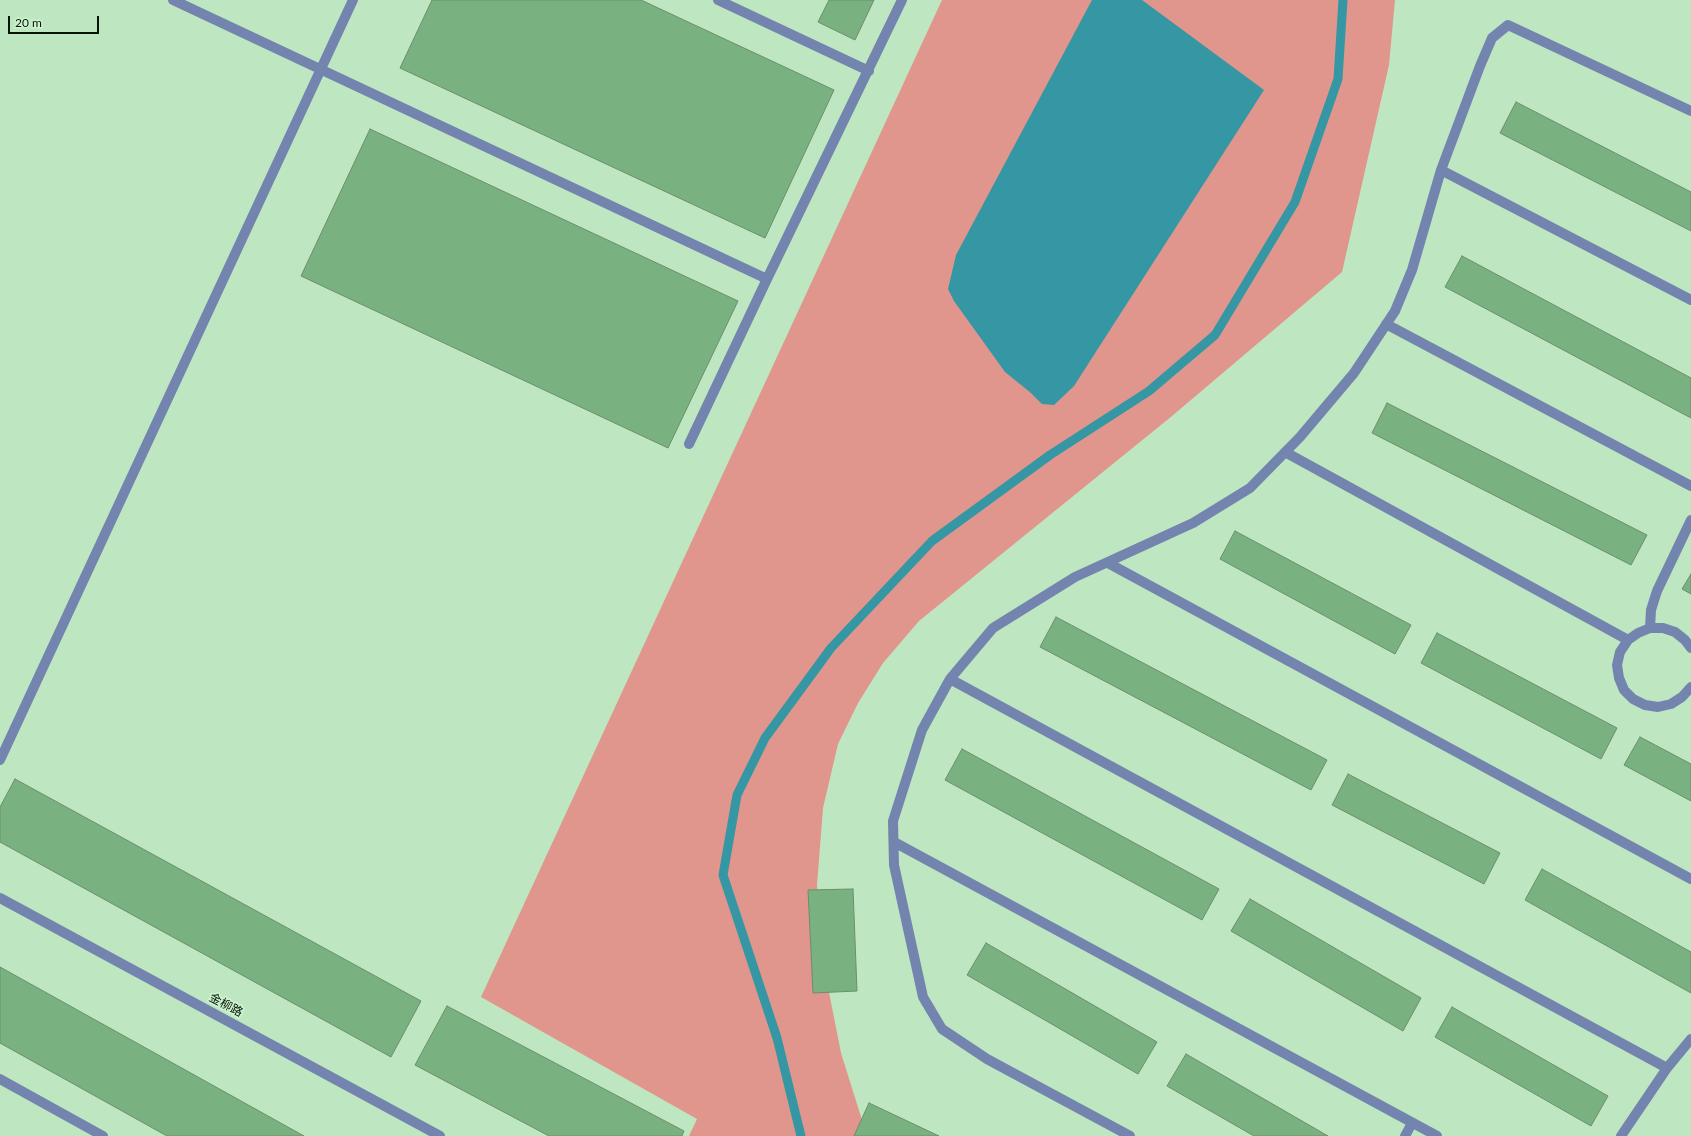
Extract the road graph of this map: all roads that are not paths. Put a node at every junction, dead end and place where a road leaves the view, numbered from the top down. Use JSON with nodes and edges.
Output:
{"nodes":[{"id":1,"x":173,"y":0,"type":"edge"},
{"id":2,"x":353,"y":0,"type":"edge"},
{"id":3,"x":718,"y":0,"type":"edge"},
{"id":4,"x":902,"y":0,"type":"edge"},
{"id":5,"x":320,"y":69,"type":"junction"},
{"id":6,"x":869,"y":71,"type":"junction"},
{"id":7,"x":1691,"y":111,"type":"edge"},
{"id":8,"x":1441,"y":170,"type":"junction"},
{"id":9,"x":767,"y":279,"type":"junction"},
{"id":10,"x":1691,"y":300,"type":"edge"},
{"id":11,"x":1386,"y":324,"type":"junction"},
{"id":12,"x":689,"y":444,"type":"dead end"},
{"id":13,"x":1285,"y":452,"type":"junction"},
{"id":14,"x":1691,"y":486,"type":"edge"},
{"id":15,"x":1691,"y":520,"type":"edge"},
{"id":16,"x":1108,"y":563,"type":"junction"},
{"id":17,"x":1650,"y":628,"type":"junction"},
{"id":18,"x":1628,"y":640,"type":"junction"},
{"id":19,"x":1691,"y":648,"type":"edge"},
{"id":20,"x":950,"y":679,"type":"junction"},
{"id":21,"x":1691,"y":687,"type":"edge"},
{"id":22,"x":0,"y":760,"type":"edge"},
{"id":23,"x":894,"y":842,"type":"junction"},
{"id":24,"x":1691,"y":879,"type":"edge"},
{"id":25,"x":0,"y":898,"type":"edge"},
{"id":26,"x":1691,"y":1039,"type":"edge"},
{"id":27,"x":1667,"y":1068,"type":"junction"},
{"id":28,"x":0,"y":1079,"type":"edge"},
{"id":29,"x":1412,"y":1122,"type":"junction"},
{"id":30,"x":103,"y":1136,"type":"edge"},
{"id":31,"x":440,"y":1136,"type":"edge"},
{"id":32,"x":1130,"y":1136,"type":"edge"},
{"id":33,"x":1405,"y":1136,"type":"edge"},
{"id":34,"x":1437,"y":1136,"type":"edge"},
{"id":35,"x":1621,"y":1136,"type":"edge"}],
"edges":[{"from":1,"to":5,"type":"street"},
{"from":2,"to":5,"type":"street"},
{"from":3,"to":6,"type":"street"},
{"from":4,"to":6,"type":"street"},
{"from":5,"to":9,"type":"street"},
{"from":5,"to":22,"type":"street"},
{"from":6,"to":9,"type":"street"},
{"from":7,"to":8,"type":"street"},
{"from":8,"to":10,"type":"street"},
{"from":8,"to":11,"type":"street"},
{"from":9,"to":12,"type":"street"},
{"from":11,"to":13,"type":"street"},
{"from":11,"to":14,"type":"street"},
{"from":13,"to":16,"type":"street"},
{"from":13,"to":18,"type":"street"},
{"from":15,"to":17,"type":"street"},
{"from":16,"to":20,"type":"street"},
{"from":16,"to":24,"type":"street"},
{"from":17,"to":18,"type":"street"},
{"from":17,"to":19,"type":"street"},
{"from":18,"to":21,"type":"street"},
{"from":20,"to":23,"type":"street"},
{"from":20,"to":27,"type":"street"},
{"from":23,"to":29,"type":"street"},
{"from":23,"to":32,"type":"street"},
{"from":25,"to":31,"type":"street","name":"金柳路"},
{"from":26,"to":27,"type":"street"},
{"from":27,"to":35,"type":"street"},
{"from":28,"to":30,"type":"street"},
{"from":29,"to":33,"type":"street"},
{"from":29,"to":34,"type":"street"}]}
